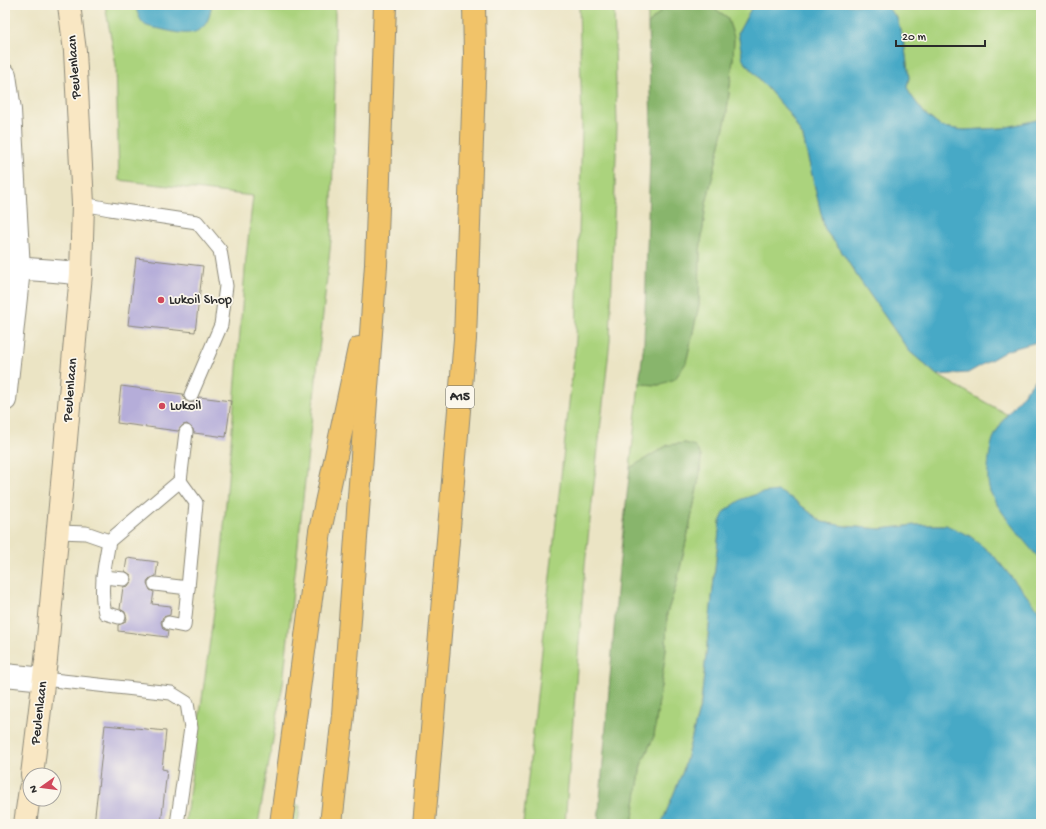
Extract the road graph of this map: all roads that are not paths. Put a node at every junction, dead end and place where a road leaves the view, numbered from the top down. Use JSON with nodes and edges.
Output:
{"nodes":[{"id":1,"x":69,"y":5,"type":"edge"},
{"id":2,"x":385,"y":5,"type":"edge"},
{"id":3,"x":474,"y":5,"type":"edge"},
{"id":4,"x":5,"y":75,"type":"edge"},
{"id":5,"x":83,"y":204,"type":"junction"},
{"id":6,"x":376,"y":265,"type":"junction"},
{"id":7,"x":12,"y":268,"type":"edge"},
{"id":8,"x":81,"y":274,"type":"junction"},
{"id":9,"x":191,"y":396,"type":"dead end"},
{"id":10,"x":5,"y":400,"type":"edge"},
{"id":11,"x":186,"y":432,"type":"dead end"},
{"id":12,"x":180,"y":481,"type":"junction"},
{"id":13,"x":59,"y":532,"type":"junction"},
{"id":14,"x":109,"y":541,"type":"junction"},
{"id":15,"x":103,"y":577,"type":"junction"},
{"id":16,"x":124,"y":579,"type":"dead end"},
{"id":17,"x":155,"y":584,"type":"dead end"},
{"id":18,"x":188,"y":588,"type":"junction"},
{"id":19,"x":119,"y":617,"type":"dead end"},
{"id":20,"x":169,"y":623,"type":"dead end"},
{"id":21,"x":5,"y":675,"type":"edge"},
{"id":22,"x":44,"y":679,"type":"junction"},
{"id":23,"x":33,"y":767,"type":"edge"},
{"id":24,"x":428,"y":787,"type":"junction"},
{"id":25,"x":27,"y":807,"type":"edge"},
{"id":26,"x":25,"y":824,"type":"edge"},
{"id":27,"x":177,"y":824,"type":"edge"},
{"id":28,"x":281,"y":824,"type":"edge"},
{"id":29,"x":330,"y":824,"type":"edge"},
{"id":30,"x":424,"y":824,"type":"edge"},
{"id":31,"x":433,"y":824,"type":"edge"}],
"edges":[{"from":1,"to":5,"type":"street","name":"Peulenlaan"},
{"from":2,"to":6,"type":"highway"},
{"from":3,"to":24,"type":"highway","number":"A15"},
{"from":4,"to":7,"type":"street"},
{"from":5,"to":8,"type":"street","name":"Peulenlaan"},
{"from":5,"to":9,"type":"lane"},
{"from":6,"to":28,"type":"highway"},
{"from":6,"to":29,"type":"highway"},
{"from":7,"to":8,"type":"street"},
{"from":7,"to":10,"type":"street"},
{"from":8,"to":13,"type":"street","name":"Peulenlaan"},
{"from":11,"to":12,"type":"lane"},
{"from":12,"to":14,"type":"lane"},
{"from":12,"to":18,"type":"lane"},
{"from":13,"to":14,"type":"lane"},
{"from":13,"to":22,"type":"street","name":"Peulenlaan"},
{"from":14,"to":15,"type":"lane"},
{"from":15,"to":16,"type":"lane"},
{"from":15,"to":19,"type":"lane"},
{"from":17,"to":18,"type":"lane"},
{"from":18,"to":20,"type":"lane"},
{"from":21,"to":22,"type":"street"},
{"from":22,"to":23,"type":"street","name":"Peulenlaan"},
{"from":22,"to":27,"type":"lane"},
{"from":24,"to":30,"type":"highway","number":"A15"},
{"from":24,"to":31,"type":"highway","number":"A15"},
{"from":25,"to":26,"type":"street"}]}
